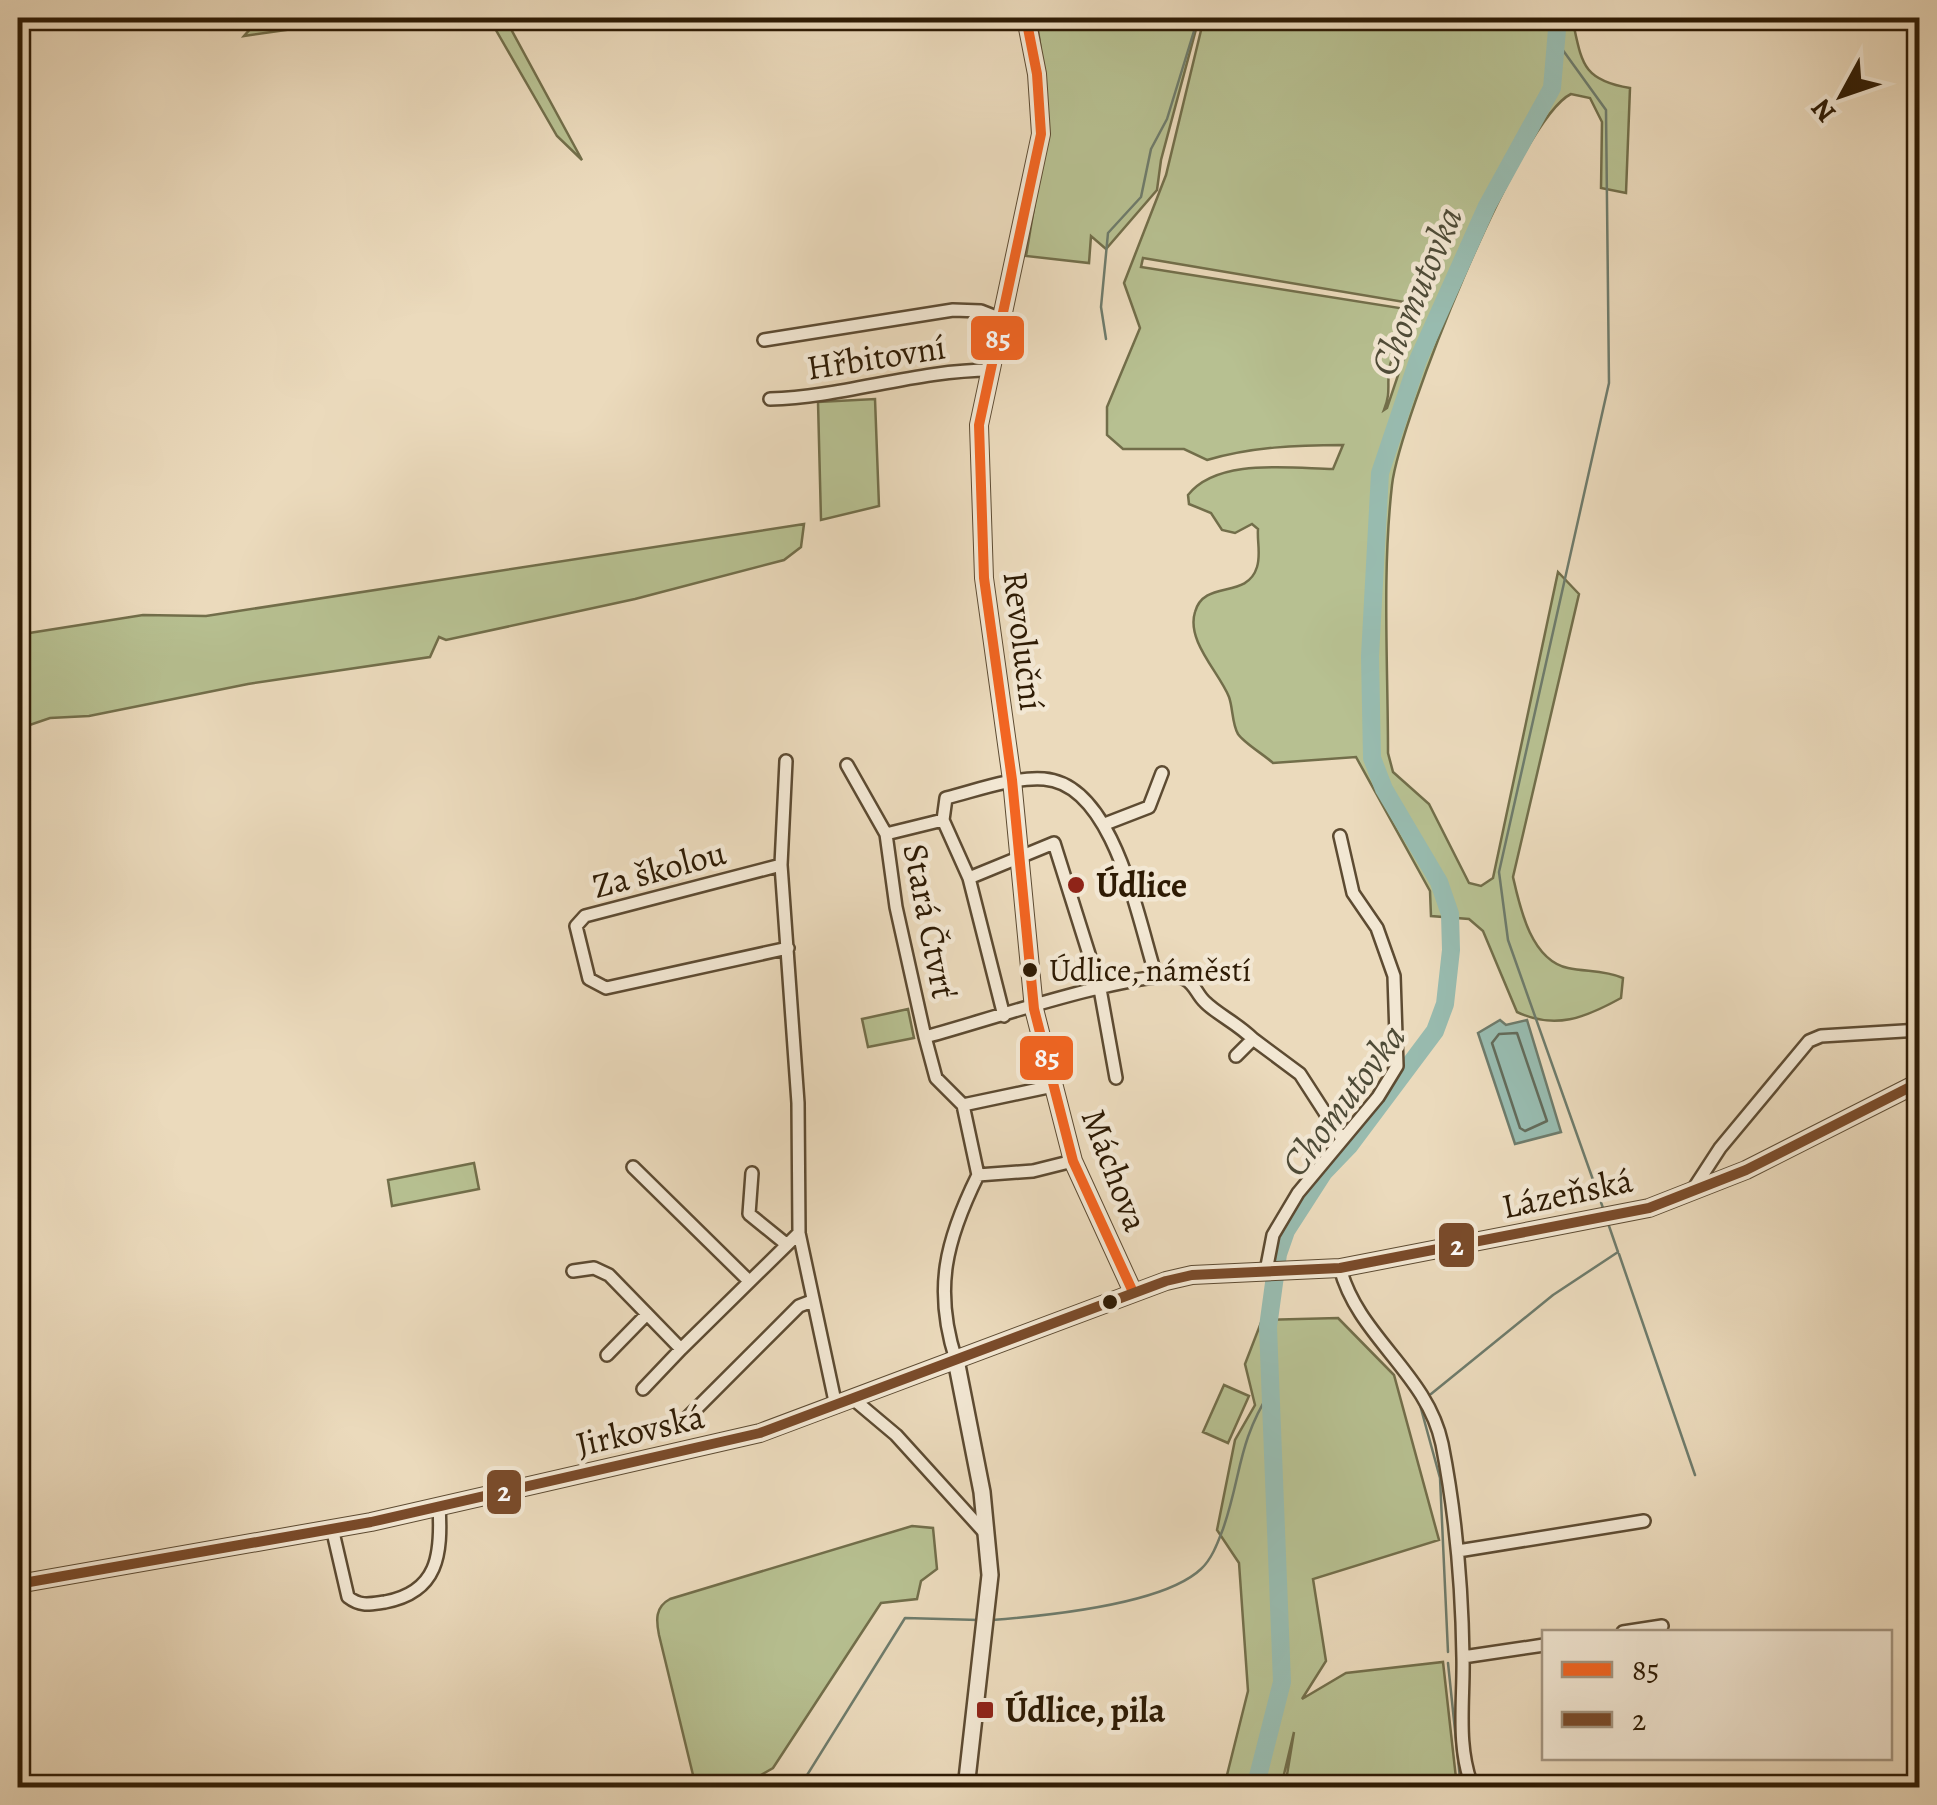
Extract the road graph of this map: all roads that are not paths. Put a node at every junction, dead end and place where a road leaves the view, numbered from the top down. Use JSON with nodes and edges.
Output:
{"nodes":[{"id":1,"x":1026,"y":18,"type":"edge"},
{"id":2,"x":1004,"y":320,"type":"junction"},
{"id":3,"x":764,"y":340,"type":"dead end"},
{"id":4,"x":990,"y":370,"type":"junction"},
{"id":5,"x":770,"y":399,"type":"dead end"},
{"id":6,"x":786,"y":762,"type":"dead end"},
{"id":7,"x":847,"y":765,"type":"dead end"},
{"id":8,"x":1162,"y":773,"type":"dead end"},
{"id":9,"x":1012,"y":780,"type":"junction"},
{"id":10,"x":943,"y":820,"type":"junction"},
{"id":11,"x":1105,"y":824,"type":"junction"},
{"id":12,"x":886,"y":834,"type":"junction"},
{"id":13,"x":1340,"y":836,"type":"dead end"},
{"id":14,"x":1019,"y":859,"type":"junction"},
{"id":15,"x":780,"y":866,"type":"junction"},
{"id":16,"x":969,"y":878,"type":"junction"},
{"id":17,"x":788,"y":948,"type":"junction"},
{"id":18,"x":1156,"y":976,"type":"junction"},
{"id":19,"x":1100,"y":989,"type":"junction"},
{"id":20,"x":1034,"y":1009,"type":"junction"},
{"id":21,"x":1004,"y":1016,"type":"junction"},
{"id":22,"x":1920,"y":1030,"type":"edge"},
{"id":23,"x":925,"y":1037,"type":"junction"},
{"id":24,"x":1253,"y":1039,"type":"junction"},
{"id":25,"x":1236,"y":1056,"type":"dead end"},
{"id":26,"x":1116,"y":1078,"type":"dead end"},
{"id":27,"x":1920,"y":1082,"type":"edge"},
{"id":28,"x":1054,"y":1086,"type":"junction"},
{"id":29,"x":963,"y":1105,"type":"junction"},
{"id":30,"x":1342,"y":1139,"type":"junction"},
{"id":31,"x":1073,"y":1161,"type":"junction"},
{"id":32,"x":633,"y":1167,"type":"dead end"},
{"id":33,"x":752,"y":1172,"type":"dead end"},
{"id":34,"x":978,"y":1176,"type":"junction"},
{"id":35,"x":1692,"y":1191,"type":"junction"},
{"id":36,"x":799,"y":1233,"type":"junction"},
{"id":37,"x":786,"y":1244,"type":"junction"},
{"id":38,"x":1340,"y":1268,"type":"junction"},
{"id":39,"x":1273,"y":1270,"type":"junction"},
{"id":40,"x":573,"y":1271,"type":"dead end"},
{"id":41,"x":748,"y":1280,"type":"junction"},
{"id":42,"x":1133,"y":1292,"type":"junction"},
{"id":43,"x":812,"y":1301,"type":"junction"},
{"id":44,"x":647,"y":1314,"type":"junction"},
{"id":45,"x":682,"y":1349,"type":"junction"},
{"id":46,"x":607,"y":1355,"type":"dead end"},
{"id":47,"x":956,"y":1360,"type":"junction"},
{"id":48,"x":643,"y":1390,"type":"dead end"},
{"id":49,"x":852,"y":1398,"type":"junction"},
{"id":50,"x":836,"y":1406,"type":"junction"},
{"id":51,"x":686,"y":1419,"type":"dead end"},
{"id":52,"x":447,"y":1504,"type":"junction"},
{"id":53,"x":1644,"y":1521,"type":"dead end"},
{"id":54,"x":332,"y":1528,"type":"junction"},
{"id":55,"x":985,"y":1533,"type":"junction"},
{"id":56,"x":1458,"y":1552,"type":"junction"},
{"id":57,"x":18,"y":1584,"type":"edge"},
{"id":58,"x":1662,"y":1626,"type":"dead end"},
{"id":59,"x":1636,"y":1630,"type":"edge"},
{"id":60,"x":1542,"y":1645,"type":"edge"},
{"id":61,"x":1463,"y":1657,"type":"junction"},
{"id":62,"x":966,"y":1788,"type":"edge"},
{"id":63,"x":1472,"y":1788,"type":"edge"}],
"edges":[{"from":1,"to":2,"type":"street","name":"Revoluční"},
{"from":2,"to":3,"type":"street"},
{"from":2,"to":4,"type":"street","name":"Revoluční"},
{"from":4,"to":5,"type":"street","name":"Hřbitovní"},
{"from":4,"to":9,"type":"street","name":"Revoluční"},
{"from":6,"to":15,"type":"street"},
{"from":7,"to":12,"type":"street","name":"Stará Čtvrť"},
{"from":8,"to":11,"type":"street"},
{"from":9,"to":10,"type":"street"},
{"from":9,"to":11,"type":"street"},
{"from":9,"to":14,"type":"street","name":"Revoluční"},
{"from":10,"to":12,"type":"street"},
{"from":10,"to":16,"type":"street"},
{"from":11,"to":18,"type":"street"},
{"from":12,"to":23,"type":"street","name":"Stará Čtvrť"},
{"from":13,"to":30,"type":"street"},
{"from":14,"to":16,"type":"street"},
{"from":14,"to":19,"type":"street"},
{"from":14,"to":20,"type":"street","name":"Máchova"},
{"from":15,"to":17,"type":"street"},
{"from":15,"to":17,"type":"street","name":"Za školou"},
{"from":16,"to":21,"type":"street"},
{"from":17,"to":36,"type":"street"},
{"from":18,"to":19,"type":"street","name":"Stará Čtvrť"},
{"from":18,"to":24,"type":"street"},
{"from":19,"to":20,"type":"street","name":"Stará Čtvrť"},
{"from":19,"to":26,"type":"street"},
{"from":20,"to":21,"type":"street","name":"Stará Čtvrť"},
{"from":20,"to":28,"type":"street","name":"Máchova"},
{"from":21,"to":23,"type":"street","name":"Stará Čtvrť"},
{"from":22,"to":35,"type":"street"},
{"from":23,"to":29,"type":"street","name":"Stará Čtvrť"},
{"from":24,"to":25,"type":"street"},
{"from":24,"to":30,"type":"street"},
{"from":27,"to":35,"type":"street","name":"Lázeňská"},
{"from":28,"to":29,"type":"street"},
{"from":28,"to":31,"type":"street","name":"Máchova"},
{"from":29,"to":34,"type":"street"},
{"from":30,"to":39,"type":"street"},
{"from":31,"to":34,"type":"street"},
{"from":31,"to":42,"type":"street","name":"Máchova"},
{"from":32,"to":41,"type":"street"},
{"from":33,"to":37,"type":"street"},
{"from":34,"to":47,"type":"street"},
{"from":35,"to":38,"type":"street","name":"Lázeňská"},
{"from":36,"to":37,"type":"street"},
{"from":36,"to":43,"type":"street"},
{"from":37,"to":41,"type":"street"},
{"from":38,"to":39,"type":"street","name":"Lázeňská"},
{"from":38,"to":56,"type":"street"},
{"from":39,"to":42,"type":"street","name":"Lázeňská"},
{"from":40,"to":44,"type":"street"},
{"from":41,"to":45,"type":"street"},
{"from":42,"to":47,"type":"street","name":"Jirkovská"},
{"from":43,"to":50,"type":"street"},
{"from":43,"to":51,"type":"street"},
{"from":44,"to":45,"type":"street"},
{"from":44,"to":46,"type":"street"},
{"from":45,"to":48,"type":"street"},
{"from":47,"to":49,"type":"street","name":"Jirkovská"},
{"from":47,"to":55,"type":"street"},
{"from":49,"to":50,"type":"street","name":"Jirkovská"},
{"from":49,"to":55,"type":"street"},
{"from":50,"to":52,"type":"street","name":"Jirkovská"},
{"from":52,"to":54,"type":"street","name":"Jirkovská"},
{"from":52,"to":54,"type":"street"},
{"from":53,"to":56,"type":"street"},
{"from":54,"to":57,"type":"street","name":"Jirkovská"},
{"from":55,"to":62,"type":"street"},
{"from":56,"to":61,"type":"street"},
{"from":58,"to":59,"type":"street"},
{"from":60,"to":61,"type":"street"},
{"from":61,"to":63,"type":"street"}]}
